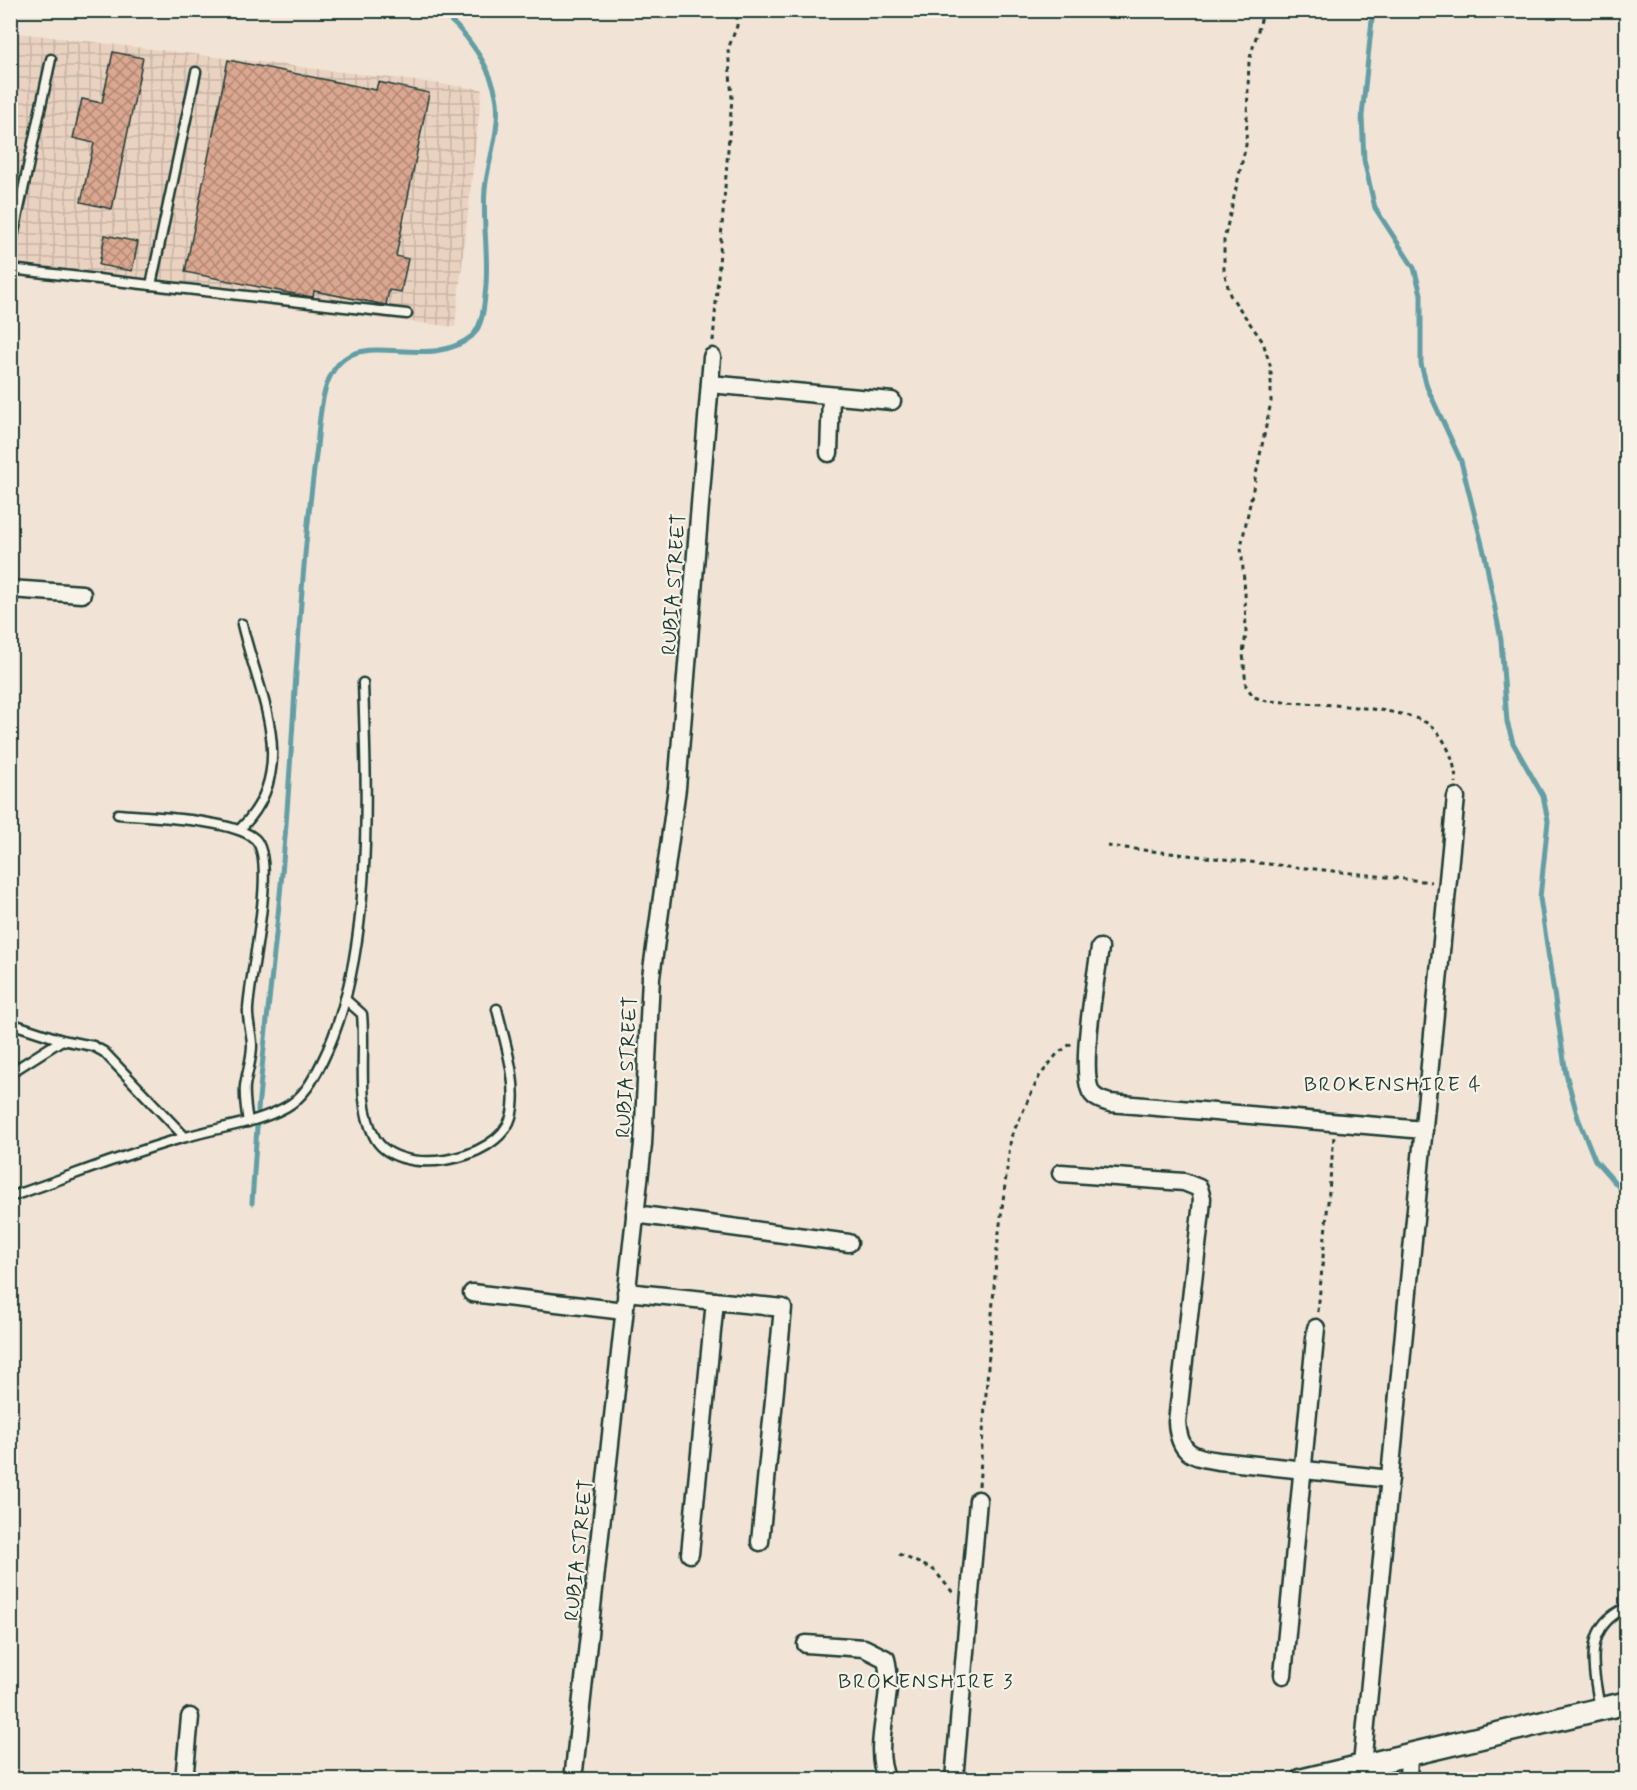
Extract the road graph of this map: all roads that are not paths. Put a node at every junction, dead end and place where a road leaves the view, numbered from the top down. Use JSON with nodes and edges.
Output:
{"nodes":[{"id":1,"x":51,"y":58,"type":"dead end"},
{"id":2,"x":196,"y":72,"type":"dead end"},
{"id":3,"x":10,"y":251,"type":"edge"},
{"id":4,"x":10,"y":269,"type":"edge"},
{"id":5,"x":152,"y":285,"type":"junction"},
{"id":6,"x":407,"y":314,"type":"dead end"},
{"id":7,"x":712,"y":357,"type":"road end"},
{"id":8,"x":710,"y":384,"type":"junction"},
{"id":9,"x":831,"y":396,"type":"junction"},
{"id":10,"x":892,"y":401,"type":"dead end"},
{"id":11,"x":829,"y":453,"type":"dead end"},
{"id":12,"x":10,"y":589,"type":"edge"},
{"id":13,"x":82,"y":594,"type":"dead end"},
{"id":14,"x":242,"y":624,"type":"dead end"},
{"id":15,"x":363,"y":683,"type":"dead end"},
{"id":16,"x":1456,"y":796,"type":"road end"},
{"id":17,"x":118,"y":814,"type":"dead end"},
{"id":18,"x":240,"y":829,"type":"junction"},
{"id":19,"x":1100,"y":948,"type":"dead end"},
{"id":20,"x":345,"y":999,"type":"junction"},
{"id":21,"x":497,"y":1009,"type":"dead end"},
{"id":22,"x":10,"y":1023,"type":"edge"},
{"id":23,"x":62,"y":1040,"type":"junction"},
{"id":24,"x":10,"y":1073,"type":"edge"},
{"id":25,"x":248,"y":1122,"type":"junction"},
{"id":26,"x":1424,"y":1130,"type":"junction"},
{"id":27,"x":185,"y":1137,"type":"junction"},
{"id":28,"x":1061,"y":1173,"type":"dead end"},
{"id":29,"x":10,"y":1197,"type":"edge"},
{"id":30,"x":635,"y":1214,"type":"junction"},
{"id":31,"x":849,"y":1243,"type":"dead end"},
{"id":32,"x":626,"y":1292,"type":"junction"},
{"id":33,"x":472,"y":1293,"type":"dead end"},
{"id":34,"x":715,"y":1301,"type":"junction"},
{"id":35,"x":624,"y":1311,"type":"junction"},
{"id":36,"x":1316,"y":1328,"type":"road end"},
{"id":37,"x":1302,"y":1470,"type":"junction"},
{"id":38,"x":1390,"y":1479,"type":"junction"},
{"id":39,"x":978,"y":1500,"type":"road end"},
{"id":40,"x":760,"y":1542,"type":"dead end"},
{"id":41,"x":690,"y":1554,"type":"dead end"},
{"id":42,"x":1626,"y":1608,"type":"edge"},
{"id":43,"x":806,"y":1644,"type":"dead end"},
{"id":44,"x":1282,"y":1675,"type":"dead end"},
{"id":45,"x":1626,"y":1703,"type":"edge"},
{"id":46,"x":1600,"y":1709,"type":"junction"},
{"id":47,"x":190,"y":1717,"type":"dead end"},
{"id":48,"x":1409,"y":1754,"type":"junction"},
{"id":49,"x":1362,"y":1765,"type":"junction"},
{"id":50,"x":184,"y":1779,"type":"edge"},
{"id":51,"x":573,"y":1779,"type":"edge"},
{"id":52,"x":887,"y":1779,"type":"edge"},
{"id":53,"x":954,"y":1779,"type":"edge"},
{"id":54,"x":1302,"y":1779,"type":"edge"},
{"id":55,"x":1408,"y":1779,"type":"edge"}],
"edges":[{"from":1,"to":3,"type":"lane"},
{"from":2,"to":5,"type":"lane"},
{"from":4,"to":5,"type":"lane"},
{"from":5,"to":6,"type":"lane"},
{"from":7,"to":8,"type":"street","name":"RUBIA STREET"},
{"from":8,"to":9,"type":"street"},
{"from":8,"to":30,"type":"street","name":"RUBIA STREET"},
{"from":9,"to":10,"type":"street"},
{"from":9,"to":11,"type":"street"},
{"from":12,"to":13,"type":"street"},
{"from":14,"to":18,"type":"lane"},
{"from":15,"to":20,"type":"lane"},
{"from":16,"to":26,"type":"street"},
{"from":17,"to":18,"type":"lane"},
{"from":18,"to":25,"type":"lane"},
{"from":19,"to":26,"type":"street"},
{"from":20,"to":21,"type":"lane"},
{"from":20,"to":25,"type":"lane"},
{"from":22,"to":23,"type":"lane"},
{"from":23,"to":24,"type":"lane"},
{"from":23,"to":27,"type":"lane"},
{"from":25,"to":27,"type":"lane"},
{"from":26,"to":38,"type":"street"},
{"from":27,"to":29,"type":"lane"},
{"from":28,"to":37,"type":"street"},
{"from":30,"to":31,"type":"street"},
{"from":30,"to":32,"type":"street","name":"RUBIA STREET"},
{"from":32,"to":34,"type":"street"},
{"from":32,"to":35,"type":"street","name":"RUBIA STREET"},
{"from":33,"to":35,"type":"street"},
{"from":34,"to":40,"type":"street"},
{"from":34,"to":41,"type":"street"},
{"from":35,"to":51,"type":"street","name":"RUBIA STREET"},
{"from":36,"to":37,"type":"street"},
{"from":37,"to":38,"type":"street"},
{"from":37,"to":44,"type":"street"},
{"from":38,"to":49,"type":"street"},
{"from":39,"to":53,"type":"street"},
{"from":42,"to":46,"type":"lane"},
{"from":43,"to":52,"type":"street"},
{"from":45,"to":46,"type":"street"},
{"from":46,"to":48,"type":"street"},
{"from":47,"to":50,"type":"street"},
{"from":48,"to":49,"type":"street"},
{"from":48,"to":55,"type":"street"},
{"from":49,"to":54,"type":"street"}]}
